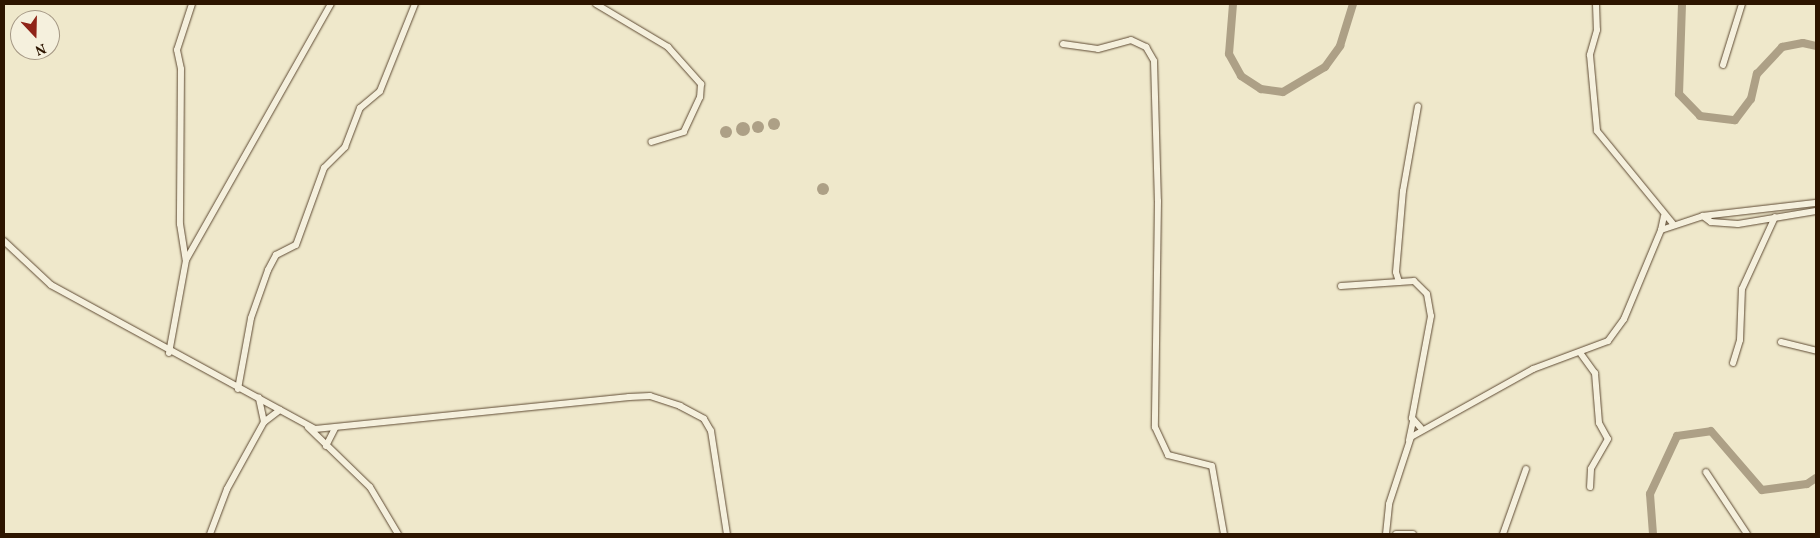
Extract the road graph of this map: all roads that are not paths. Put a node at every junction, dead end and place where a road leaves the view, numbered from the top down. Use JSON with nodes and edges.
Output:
{"nodes":[{"id":1,"x":192,"y":4,"type":"edge"},
{"id":2,"x":331,"y":4,"type":"edge"},
{"id":3,"x":415,"y":4,"type":"edge"},
{"id":4,"x":596,"y":4,"type":"edge"},
{"id":5,"x":1596,"y":4,"type":"edge"},
{"id":6,"x":1742,"y":4,"type":"edge"},
{"id":7,"x":1063,"y":44,"type":"dead end"},
{"id":8,"x":1723,"y":65,"type":"dead end"},
{"id":9,"x":1418,"y":106,"type":"dead end"},
{"id":10,"x":652,"y":142,"type":"dead end"},
{"id":11,"x":1816,"y":203,"type":"edge"},
{"id":12,"x":1816,"y":211,"type":"edge"},
{"id":13,"x":1664,"y":216,"type":"junction"},
{"id":14,"x":1704,"y":216,"type":"junction"},
{"id":15,"x":1775,"y":217,"type":"junction"},
{"id":16,"x":1673,"y":224,"type":"junction"},
{"id":17,"x":1660,"y":230,"type":"junction"},
{"id":18,"x":4,"y":241,"type":"edge"},
{"id":19,"x":186,"y":260,"type":"junction"},
{"id":20,"x":1399,"y":282,"type":"junction"},
{"id":21,"x":1341,"y":286,"type":"dead end"},
{"id":22,"x":1781,"y":342,"type":"dead end"},
{"id":23,"x":1816,"y":351,"type":"edge"},
{"id":24,"x":169,"y":353,"type":"junction"},
{"id":25,"x":1581,"y":354,"type":"junction"},
{"id":26,"x":1733,"y":363,"type":"dead end"},
{"id":27,"x":238,"y":389,"type":"junction"},
{"id":28,"x":259,"y":398,"type":"junction"},
{"id":29,"x":280,"y":410,"type":"junction"},
{"id":30,"x":1413,"y":421,"type":"junction"},
{"id":31,"x":264,"y":422,"type":"junction"},
{"id":32,"x":308,"y":427,"type":"junction"},
{"id":33,"x":336,"y":428,"type":"junction"},
{"id":34,"x":1421,"y":428,"type":"junction"},
{"id":35,"x":1409,"y":440,"type":"junction"},
{"id":36,"x":326,"y":446,"type":"junction"},
{"id":37,"x":1526,"y":469,"type":"dead end"},
{"id":38,"x":1706,"y":472,"type":"dead end"},
{"id":39,"x":1590,"y":487,"type":"dead end"},
{"id":40,"x":210,"y":534,"type":"edge"},
{"id":41,"x":398,"y":534,"type":"edge"},
{"id":42,"x":727,"y":534,"type":"edge"},
{"id":43,"x":1224,"y":534,"type":"edge"},
{"id":44,"x":1386,"y":534,"type":"edge"},
{"id":45,"x":1396,"y":534,"type":"edge"},
{"id":46,"x":1413,"y":534,"type":"edge"},
{"id":47,"x":1503,"y":534,"type":"edge"},
{"id":48,"x":1748,"y":534,"type":"edge"}],
"edges":[{"from":1,"to":19,"type":"street"},
{"from":2,"to":19,"type":"street"},
{"from":3,"to":27,"type":"street"},
{"from":4,"to":10,"type":"street"},
{"from":5,"to":13,"type":"street"},
{"from":6,"to":8,"type":"street"},
{"from":7,"to":43,"type":"street"},
{"from":9,"to":20,"type":"street"},
{"from":11,"to":14,"type":"street"},
{"from":12,"to":15,"type":"street"},
{"from":13,"to":16,"type":"street"},
{"from":13,"to":17,"type":"street"},
{"from":14,"to":15,"type":"street"},
{"from":14,"to":16,"type":"street"},
{"from":15,"to":26,"type":"street"},
{"from":16,"to":17,"type":"street"},
{"from":17,"to":25,"type":"street"},
{"from":18,"to":24,"type":"street"},
{"from":19,"to":24,"type":"street"},
{"from":20,"to":21,"type":"street"},
{"from":20,"to":30,"type":"street"},
{"from":22,"to":23,"type":"street"},
{"from":24,"to":27,"type":"street"},
{"from":25,"to":34,"type":"street"},
{"from":25,"to":39,"type":"street"},
{"from":27,"to":28,"type":"street"},
{"from":28,"to":29,"type":"street"},
{"from":28,"to":31,"type":"street"},
{"from":29,"to":31,"type":"street"},
{"from":29,"to":32,"type":"street"},
{"from":30,"to":34,"type":"street"},
{"from":30,"to":35,"type":"street"},
{"from":31,"to":40,"type":"street"},
{"from":32,"to":33,"type":"street"},
{"from":32,"to":36,"type":"street"},
{"from":33,"to":36,"type":"street"},
{"from":33,"to":42,"type":"street"},
{"from":34,"to":35,"type":"street"},
{"from":35,"to":44,"type":"street"},
{"from":36,"to":41,"type":"street"},
{"from":37,"to":47,"type":"street"},
{"from":38,"to":48,"type":"street"},
{"from":45,"to":46,"type":"street"}]}
